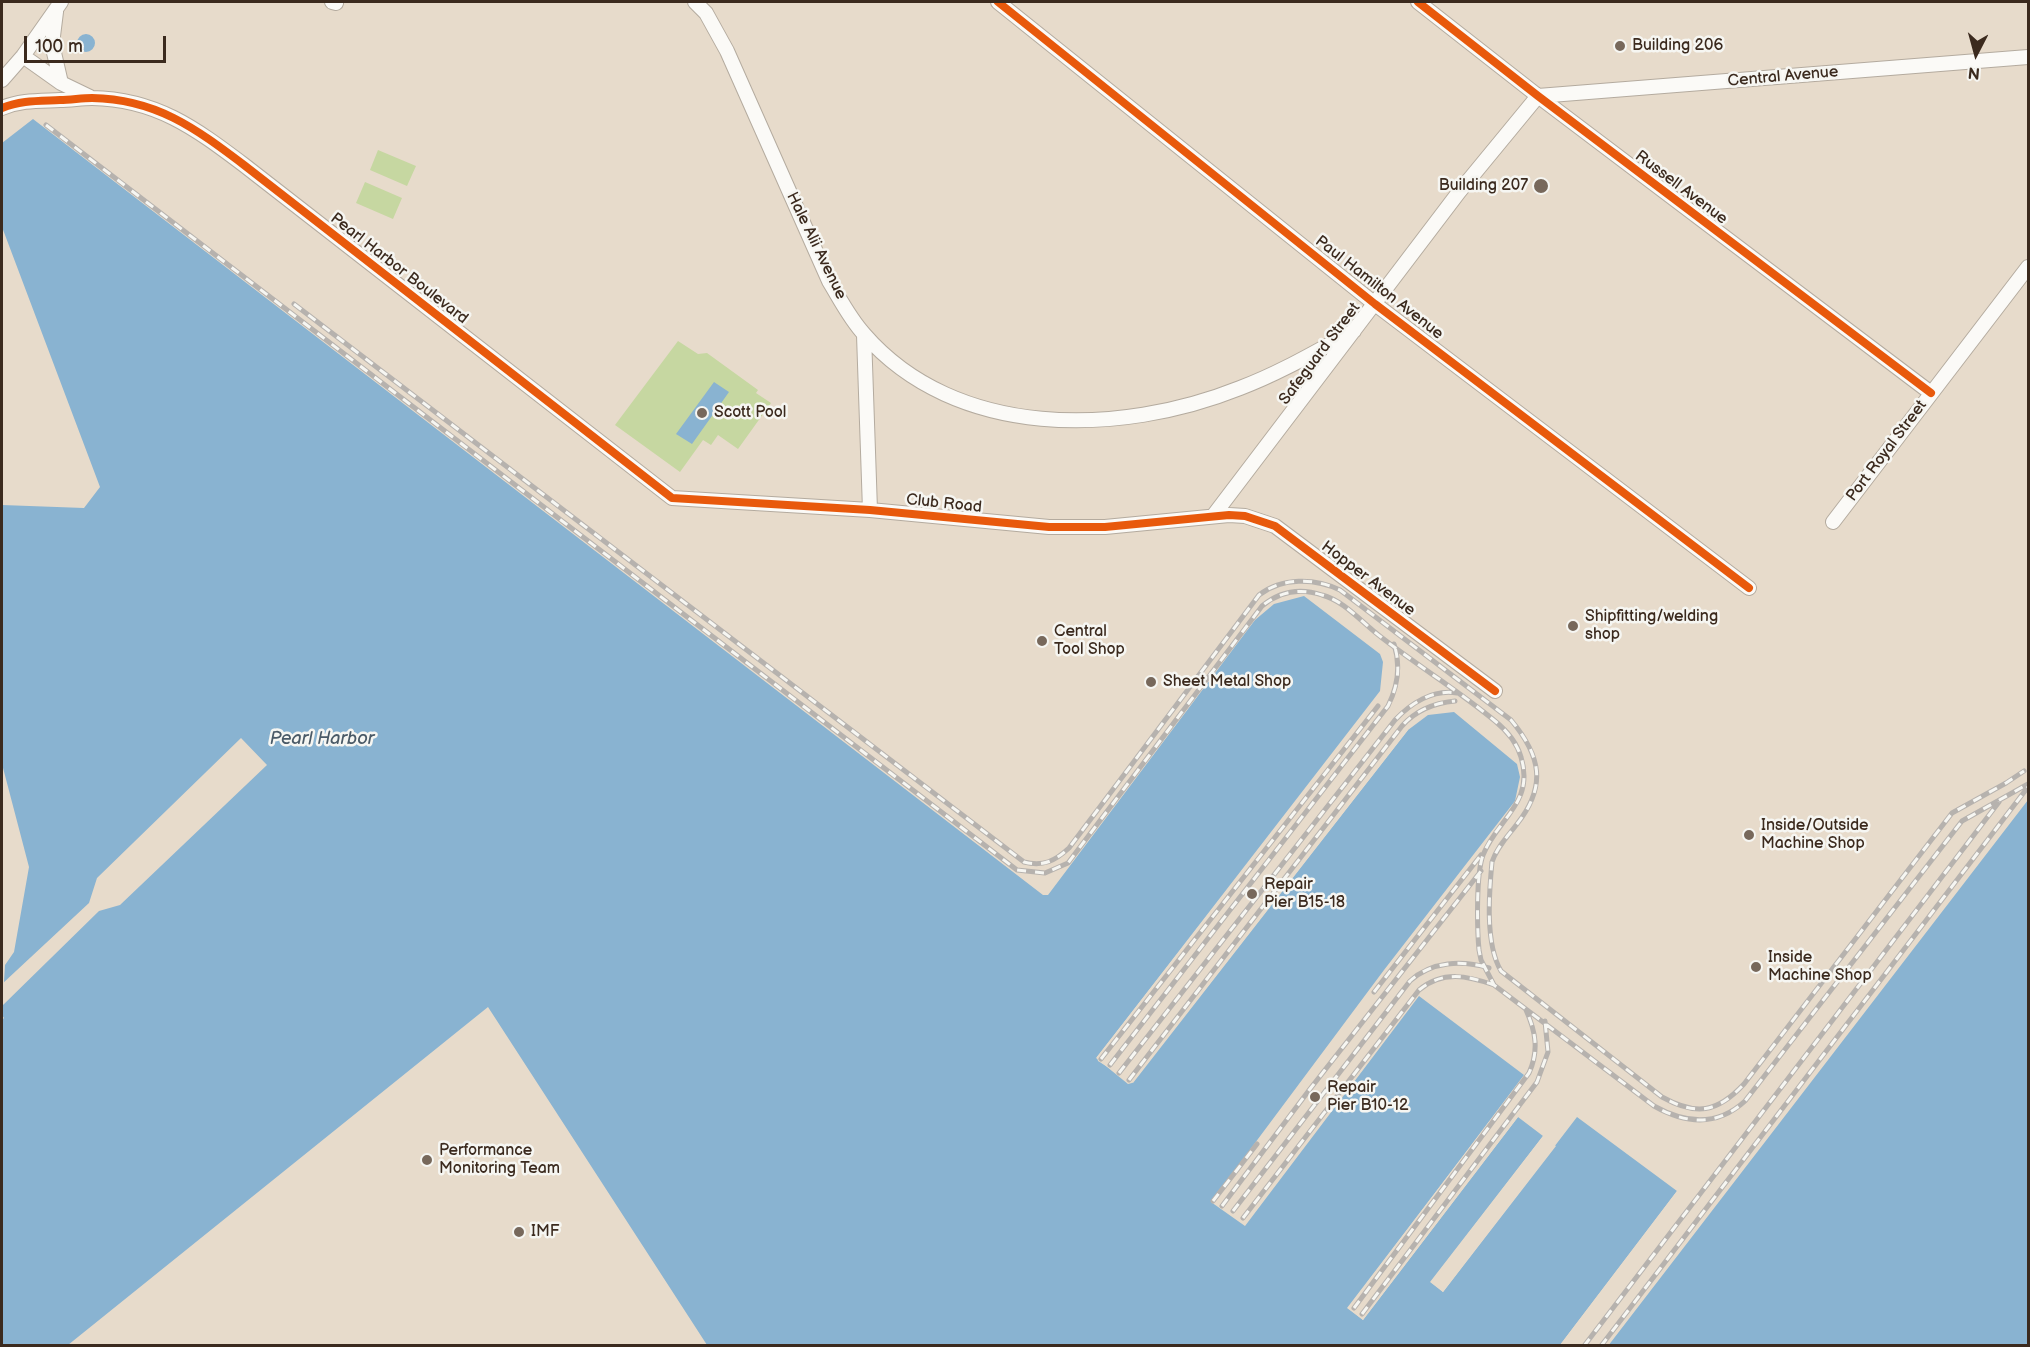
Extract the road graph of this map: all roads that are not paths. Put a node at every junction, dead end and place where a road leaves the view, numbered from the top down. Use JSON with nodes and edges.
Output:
{"nodes":[{"id":1,"x":695,"y":2,"type":"edge"},
{"id":2,"x":998,"y":2,"type":"edge"},
{"id":3,"x":1418,"y":2,"type":"edge"},
{"id":4,"x":58,"y":6,"type":"edge"},
{"id":5,"x":23,"y":56,"type":"junction"},
{"id":6,"x":2028,"y":57,"type":"edge"},
{"id":7,"x":2,"y":80,"type":"edge"},
{"id":8,"x":61,"y":83,"type":"junction"},
{"id":9,"x":1538,"y":96,"type":"junction"},
{"id":10,"x":92,"y":98,"type":"junction"},
{"id":11,"x":2,"y":108,"type":"edge"},
{"id":12,"x":2028,"y":267,"type":"edge"},
{"id":13,"x":1376,"y":304,"type":"junction"},
{"id":14,"x":1354,"y":331,"type":"junction"},
{"id":15,"x":864,"y":335,"type":"junction"},
{"id":16,"x":1931,"y":393,"type":"junction"},
{"id":17,"x":672,"y":498,"type":"joint"},
{"id":18,"x":870,"y":510,"type":"junction"},
{"id":19,"x":1214,"y":516,"type":"junction"},
{"id":20,"x":1833,"y":522,"type":"dead end"},
{"id":21,"x":1749,"y":588,"type":"dead end"},
{"id":22,"x":1495,"y":691,"type":"dead end"}],
"edges":[{"from":1,"to":15,"type":"street","name":"Hale Alii Avenue"},
{"from":2,"to":13,"type":"street","name":"Paul Hamilton Avenue"},
{"from":3,"to":9,"type":"street","name":"Russell Avenue"},
{"from":4,"to":5,"type":"street"},
{"from":4,"to":8,"type":"street"},
{"from":5,"to":7,"type":"street"},
{"from":5,"to":8,"type":"street"},
{"from":6,"to":9,"type":"street","name":"Central Avenue"},
{"from":8,"to":10,"type":"street"},
{"from":9,"to":13,"type":"street","name":"Safeguard Street"},
{"from":9,"to":16,"type":"street","name":"Russell Avenue"},
{"from":10,"to":11,"type":"street"},
{"from":10,"to":17,"type":"street","name":"Pearl Harbor Boulevard"},
{"from":12,"to":16,"type":"street","name":"Port Royal Street"},
{"from":13,"to":14,"type":"street","name":"Safeguard Street"},
{"from":13,"to":21,"type":"street","name":"Paul Hamilton Avenue"},
{"from":14,"to":15,"type":"street","name":"Hale Alii Avenue"},
{"from":14,"to":19,"type":"street","name":"Safeguard Street"},
{"from":15,"to":18,"type":"street"},
{"from":16,"to":20,"type":"street","name":"Port Royal Street"},
{"from":17,"to":18,"type":"street","name":"Club Road"},
{"from":18,"to":19,"type":"street","name":"Club Road"},
{"from":19,"to":22,"type":"street","name":"Hopper Avenue"}]}
